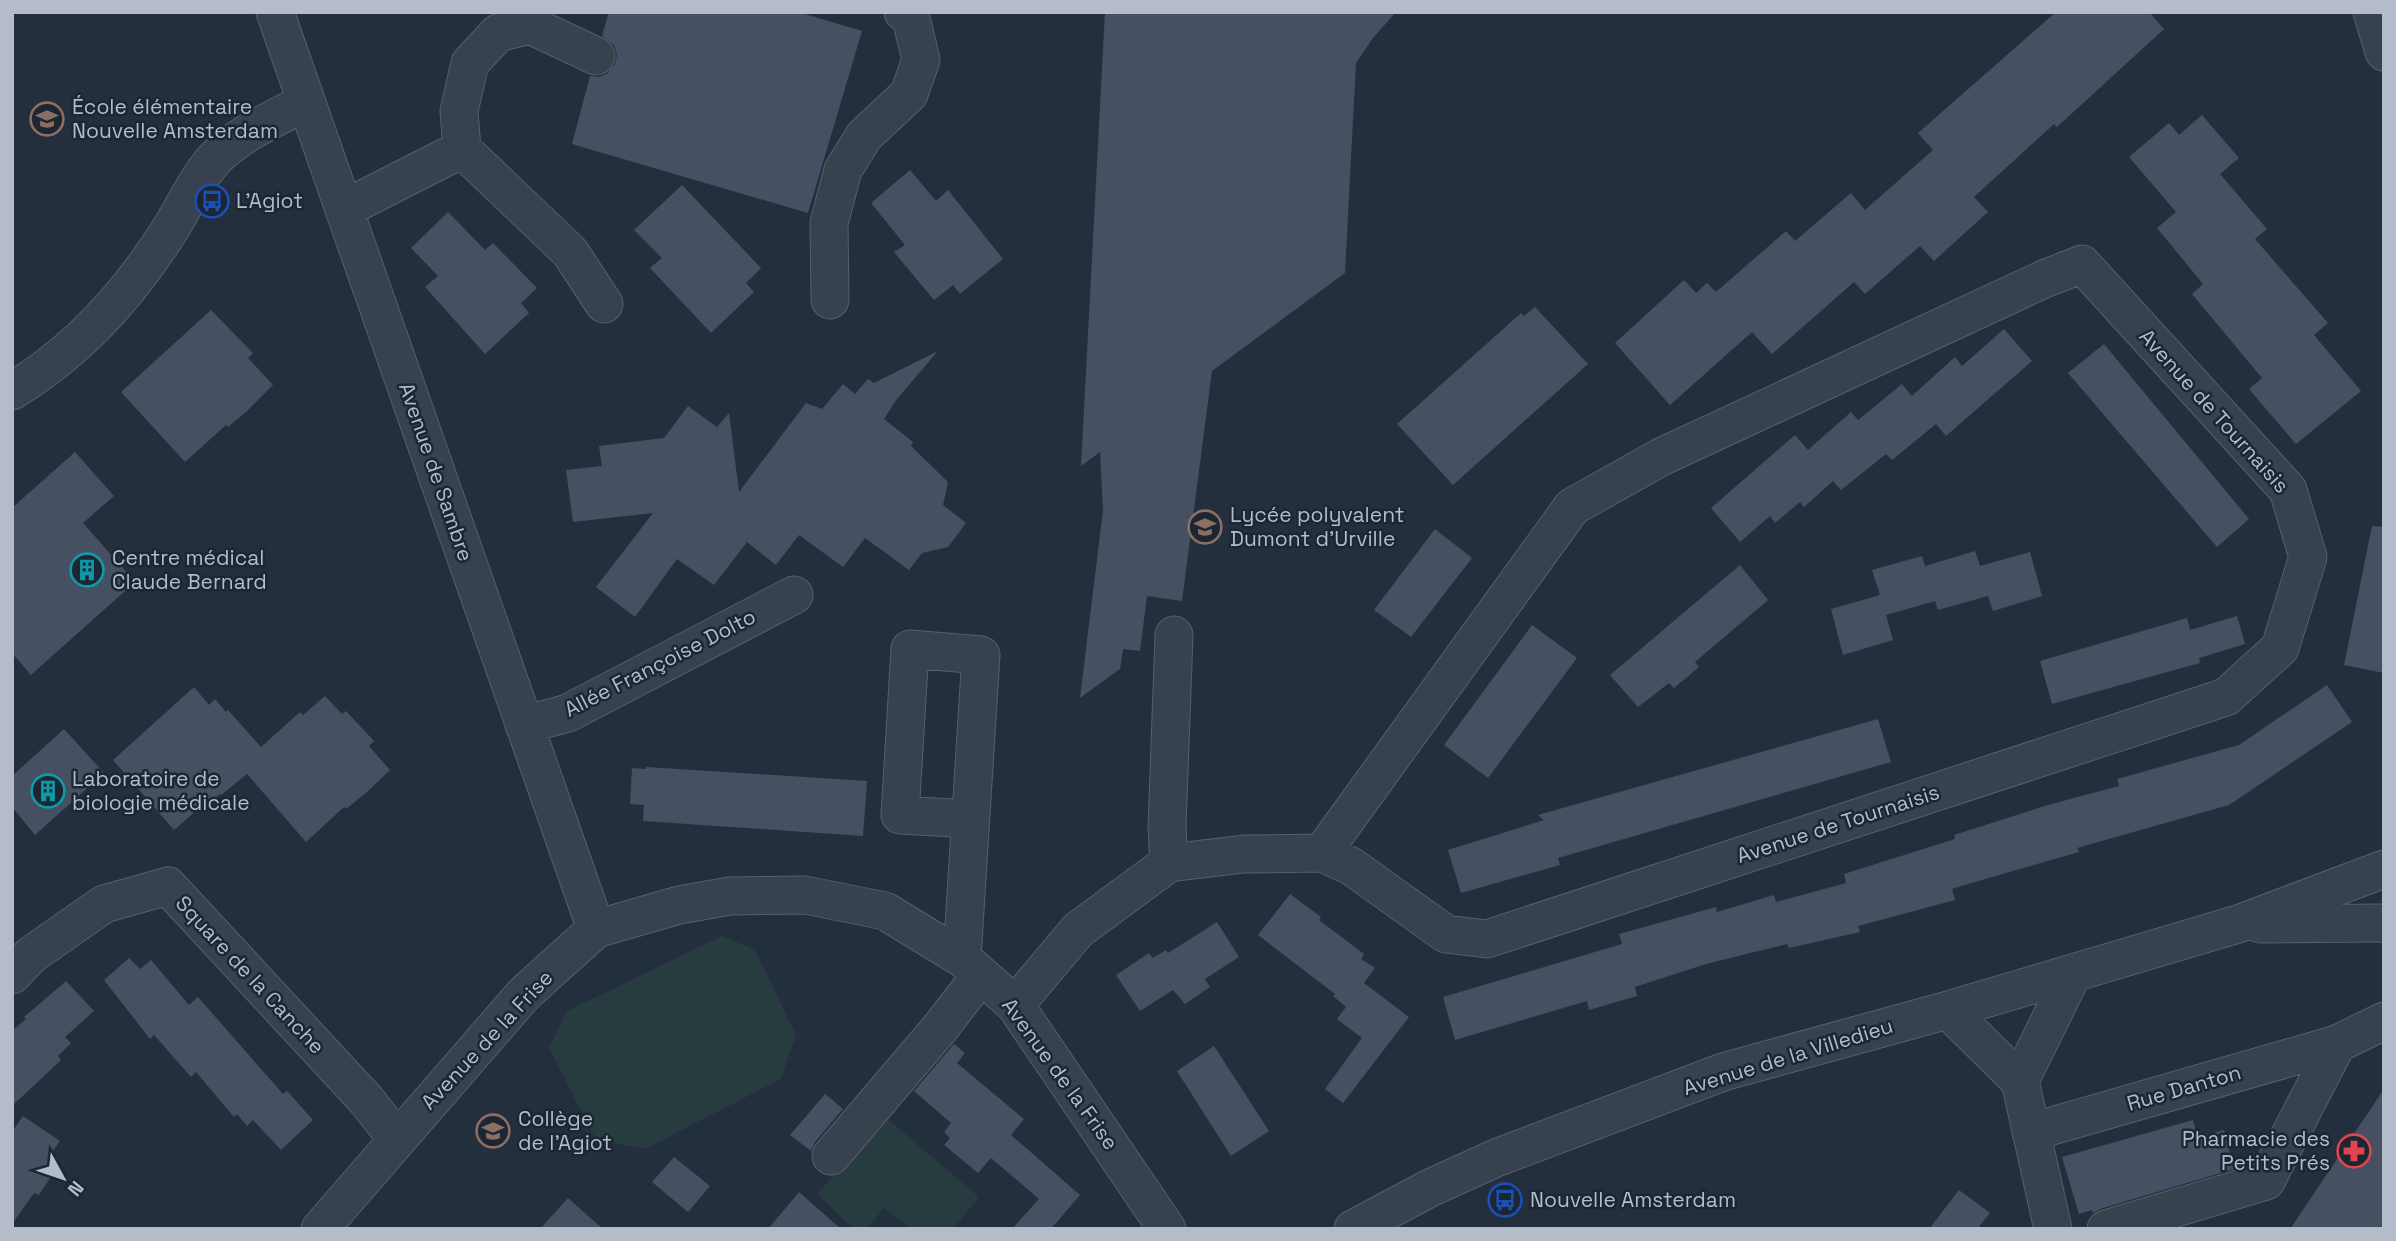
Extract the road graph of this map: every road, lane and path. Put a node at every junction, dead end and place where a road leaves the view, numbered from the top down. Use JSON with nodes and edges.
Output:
{"nodes":[{"id":1,"x":903,"y":12,"type":"edge"},
{"id":2,"x":2372,"y":12,"type":"edge"},
{"id":3,"x":279,"y":13,"type":"edge"},
{"id":4,"x":2384,"y":52,"type":"edge"},
{"id":5,"x":596,"y":56,"type":"dead end"},
{"id":6,"x":306,"y":102,"type":"junction"},
{"id":7,"x":462,"y":149,"type":"junction"},
{"id":8,"x":344,"y":209,"type":"junction"},
{"id":9,"x":830,"y":300,"type":"dead end"},
{"id":10,"x":604,"y":304,"type":"dead end"},
{"id":11,"x":12,"y":391,"type":"edge"},
{"id":12,"x":794,"y":595,"type":"dead end"},
{"id":13,"x":1174,"y":635,"type":"dead end"},
{"id":14,"x":524,"y":725,"type":"junction"},
{"id":15,"x":971,"y":819,"type":"junction"},
{"id":16,"x":1322,"y":853,"type":"junction"},
{"id":17,"x":1169,"y":863,"type":"junction"},
{"id":18,"x":2384,"y":869,"type":"edge"},
{"id":19,"x":2384,"y":923,"type":"edge"},
{"id":20,"x":2238,"y":924,"type":"junction"},
{"id":21,"x":596,"y":929,"type":"junction"},
{"id":22,"x":971,"y":967,"type":"junction"},
{"id":23,"x":2073,"y":974,"type":"junction"},
{"id":24,"x":12,"y":975,"type":"edge"},
{"id":25,"x":1015,"y":1005,"type":"junction"},
{"id":26,"x":1948,"y":1010,"type":"junction"},
{"id":27,"x":2384,"y":1021,"type":"edge"},
{"id":28,"x":2337,"y":1044,"type":"junction"},
{"id":29,"x":2020,"y":1081,"type":"junction"},
{"id":30,"x":2031,"y":1132,"type":"junction"},
{"id":31,"x":397,"y":1139,"type":"junction"},
{"id":32,"x":831,"y":1156,"type":"dead end"},
{"id":33,"x":320,"y":1229,"type":"edge"},
{"id":34,"x":1167,"y":1229,"type":"edge"},
{"id":35,"x":1353,"y":1229,"type":"edge"},
{"id":36,"x":2053,"y":1229,"type":"edge"},
{"id":37,"x":2106,"y":1229,"type":"edge"}],
"edges":[{"from":1,"to":9,"type":"street"},
{"from":2,"to":4,"type":"street"},
{"from":3,"to":6,"type":"street","name":"Avenue de Sambre"},
{"from":5,"to":7,"type":"street"},
{"from":6,"to":8,"type":"street","name":"Avenue de Sambre"},
{"from":6,"to":11,"type":"street"},
{"from":7,"to":8,"type":"street"},
{"from":7,"to":10,"type":"street"},
{"from":8,"to":14,"type":"street","name":"Avenue de Sambre"},
{"from":12,"to":14,"type":"street","name":"Allée Françoise Dolto"},
{"from":13,"to":17,"type":"street"},
{"from":14,"to":21,"type":"street","name":"Avenue de Sambre"},
{"from":15,"to":15,"type":"street"},
{"from":15,"to":22,"type":"street"},
{"from":16,"to":16,"type":"street","name":"Avenue de Tournaisis"},
{"from":16,"to":17,"type":"street","name":"Avenue de Tournaisis"},
{"from":17,"to":25,"type":"street","name":"Avenue de Tournaisis"},
{"from":18,"to":20,"type":"street","name":"Avenue de la Villedieu"},
{"from":19,"to":20,"type":"street","name":"Avenue de la Villedieu"},
{"from":20,"to":23,"type":"street","name":"Avenue de la Villedieu"},
{"from":21,"to":22,"type":"street","name":"Avenue de la Frise"},
{"from":21,"to":31,"type":"street","name":"Avenue de la Frise"},
{"from":22,"to":25,"type":"street","name":"Avenue de la Frise"},
{"from":22,"to":32,"type":"street"},
{"from":23,"to":26,"type":"street","name":"Avenue de la Villedieu"},
{"from":23,"to":29,"type":"street"},
{"from":24,"to":31,"type":"street","name":"Square de la Canche"},
{"from":25,"to":34,"type":"street","name":"Avenue de la Frise"},
{"from":26,"to":29,"type":"street"},
{"from":26,"to":35,"type":"street","name":"Avenue de la Villedieu"},
{"from":27,"to":28,"type":"street","name":"Rue Danton"},
{"from":28,"to":30,"type":"street","name":"Rue Danton"},
{"from":28,"to":37,"type":"street"},
{"from":29,"to":30,"type":"street"},
{"from":30,"to":36,"type":"street"},
{"from":31,"to":33,"type":"street","name":"Avenue de la Frise"}]}
